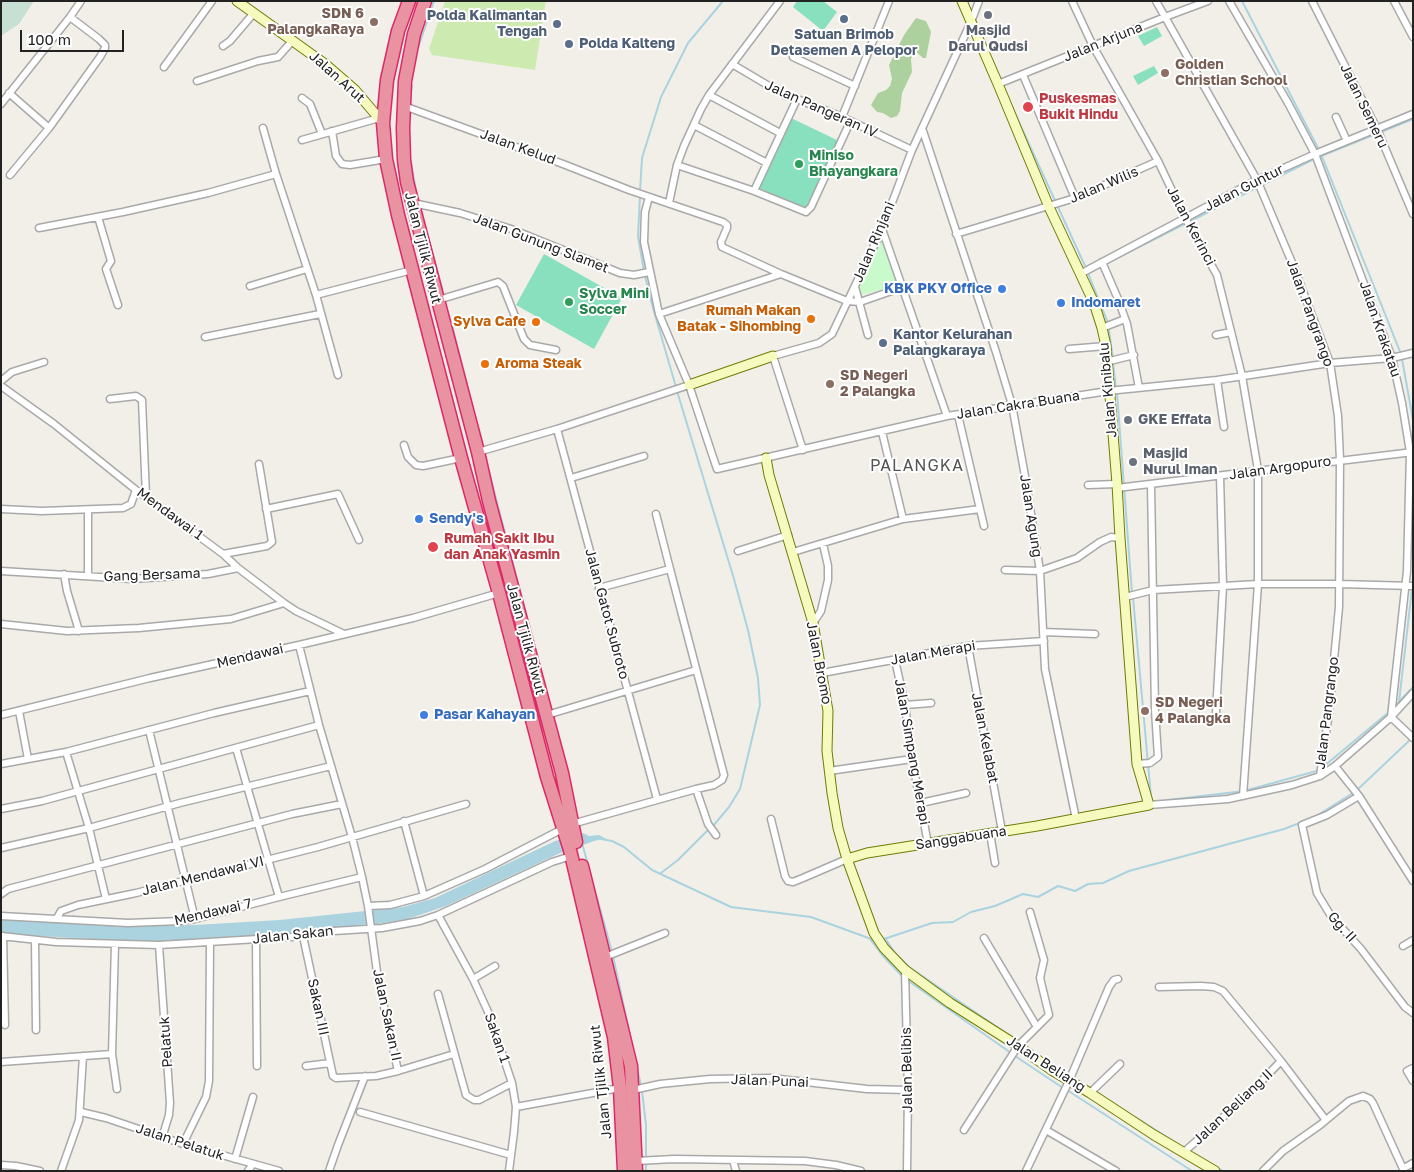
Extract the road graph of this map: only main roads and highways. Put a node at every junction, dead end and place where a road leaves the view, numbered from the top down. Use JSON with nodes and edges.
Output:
{"nodes":[{"id":1,"x":409,"y":1,"type":"edge"},
{"id":2,"x":425,"y":1,"type":"edge"},
{"id":3,"x":387,"y":80,"type":"junction"},
{"id":4,"x":405,"y":82,"type":"junction"},
{"id":5,"x":381,"y":120,"type":"junction"},
{"id":6,"x":403,"y":128,"type":"junction"},
{"id":7,"x":449,"y":341,"type":"junction"},
{"id":8,"x":432,"y":346,"type":"junction"},
{"id":9,"x":571,"y":839,"type":"junction"},
{"id":10,"x":591,"y":926,"type":"junction"},
{"id":11,"x":636,"y":1166,"type":"edge"},
{"id":12,"x":624,"y":1171,"type":"edge"}],
"edges":[{"from":1,"to":3,"type":"highway","name":"Jalan Tjilik Riwut"},
{"from":2,"to":4,"type":"highway","name":"Jalan Tjilik Riwut"},
{"from":3,"to":4,"type":"highway"},
{"from":3,"to":5,"type":"highway","name":"Jalan Tjilik Riwut"},
{"from":4,"to":6,"type":"highway","name":"Jalan Tjilik Riwut"},
{"from":5,"to":6,"type":"highway"},
{"from":5,"to":8,"type":"highway","name":"Jalan Tjilik Riwut"},
{"from":6,"to":7,"type":"highway","name":"Jalan Tjilik Riwut"},
{"from":7,"to":8,"type":"highway"},
{"from":7,"to":9,"type":"highway","name":"Jalan Tjilik Riwut"},
{"from":8,"to":9,"type":"highway","name":"Jalan Tjilik Riwut"},
{"from":9,"to":10,"type":"highway","name":"Jalan Tjilik Riwut"},
{"from":10,"to":11,"type":"highway","name":"Jalan Tjilik Riwut"},
{"from":10,"to":12,"type":"highway","name":"Jalan Tjilik Riwut"}]}
